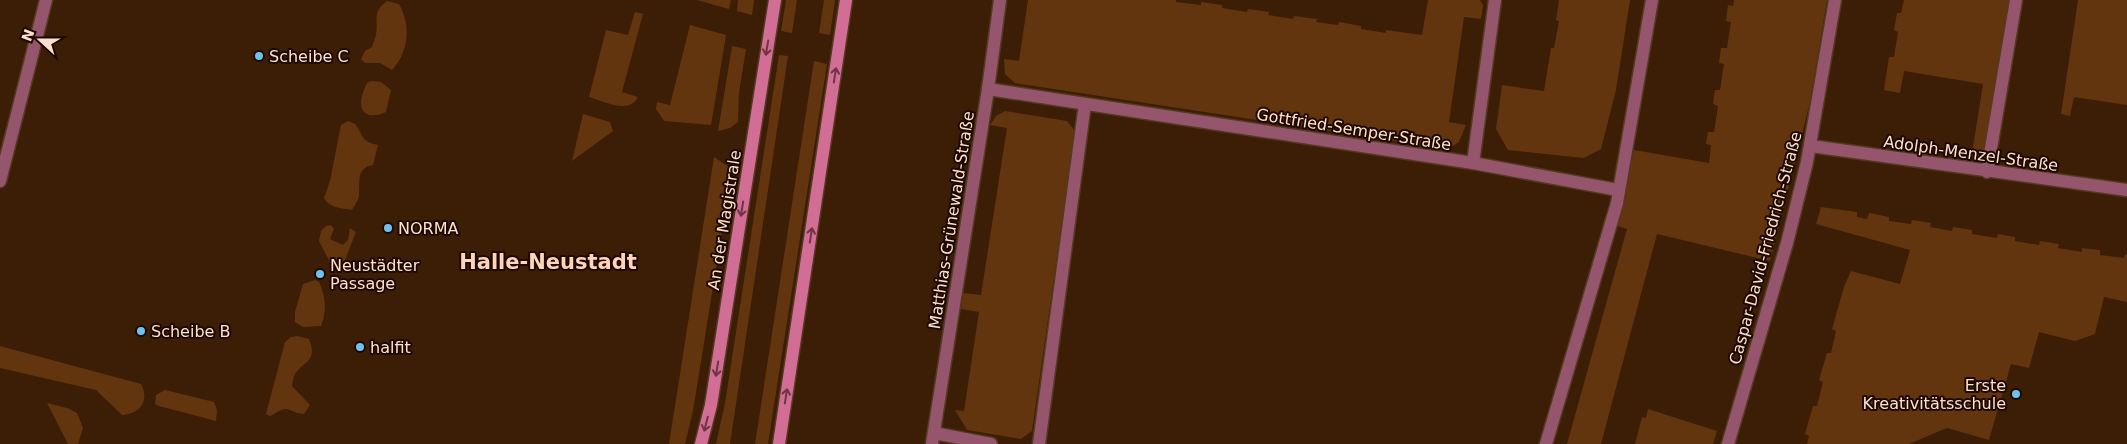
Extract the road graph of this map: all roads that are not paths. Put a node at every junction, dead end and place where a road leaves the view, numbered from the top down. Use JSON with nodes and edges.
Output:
{"nodes":[{"id":1,"x":46,"y":0,"type":"edge"},
{"id":2,"x":775,"y":0,"type":"edge"},
{"id":3,"x":846,"y":0,"type":"edge"},
{"id":4,"x":1000,"y":0,"type":"edge"},
{"id":5,"x":1495,"y":0,"type":"edge"},
{"id":6,"x":1652,"y":0,"type":"edge"},
{"id":7,"x":1835,"y":0,"type":"edge"},
{"id":8,"x":2016,"y":0,"type":"edge"},
{"id":9,"x":988,"y":89,"type":"junction"},
{"id":10,"x":1085,"y":104,"type":"junction"},
{"id":11,"x":1811,"y":146,"type":"junction"},
{"id":12,"x":1473,"y":163,"type":"junction"},
{"id":13,"x":1987,"y":172,"type":"junction"},
{"id":14,"x":0,"y":181,"type":"edge"},
{"id":15,"x":1618,"y":190,"type":"junction"},
{"id":16,"x":2127,"y":190,"type":"edge"},
{"id":17,"x":933,"y":439,"type":"edge"},
{"id":18,"x":701,"y":444,"type":"edge"},
{"id":19,"x":779,"y":444,"type":"edge"},
{"id":20,"x":991,"y":444,"type":"edge"},
{"id":21,"x":1039,"y":444,"type":"edge"},
{"id":22,"x":1546,"y":444,"type":"edge"},
{"id":23,"x":1728,"y":444,"type":"edge"}],
"edges":[{"from":1,"to":14,"type":"street"},
{"from":2,"to":18,"type":"main road","name":"An der Magistrale","one_way":true},
{"from":19,"to":3,"type":"main road","one_way":true},
{"from":4,"to":9,"type":"street","name":"Matthias-Grünewald-Straße"},
{"from":5,"to":12,"type":"street"},
{"from":6,"to":15,"type":"street"},
{"from":7,"to":11,"type":"street","name":"Caspar-David-Friedrich-Straße"},
{"from":8,"to":13,"type":"street"},
{"from":9,"to":10,"type":"street","name":"Gottfried-Semper-Straße"},
{"from":9,"to":17,"type":"street","name":"Matthias-Grünewald-Straße"},
{"from":10,"to":12,"type":"street","name":"Gottfried-Semper-Straße"},
{"from":10,"to":21,"type":"street"},
{"from":11,"to":13,"type":"street","name":"Adolph-Menzel-Straße"},
{"from":11,"to":23,"type":"street","name":"Caspar-David-Friedrich-Straße"},
{"from":12,"to":15,"type":"street","name":"Gottfried-Semper-Straße"},
{"from":13,"to":16,"type":"street","name":"Adolph-Menzel-Straße"},
{"from":15,"to":22,"type":"street"},
{"from":17,"to":20,"type":"street"}]}
